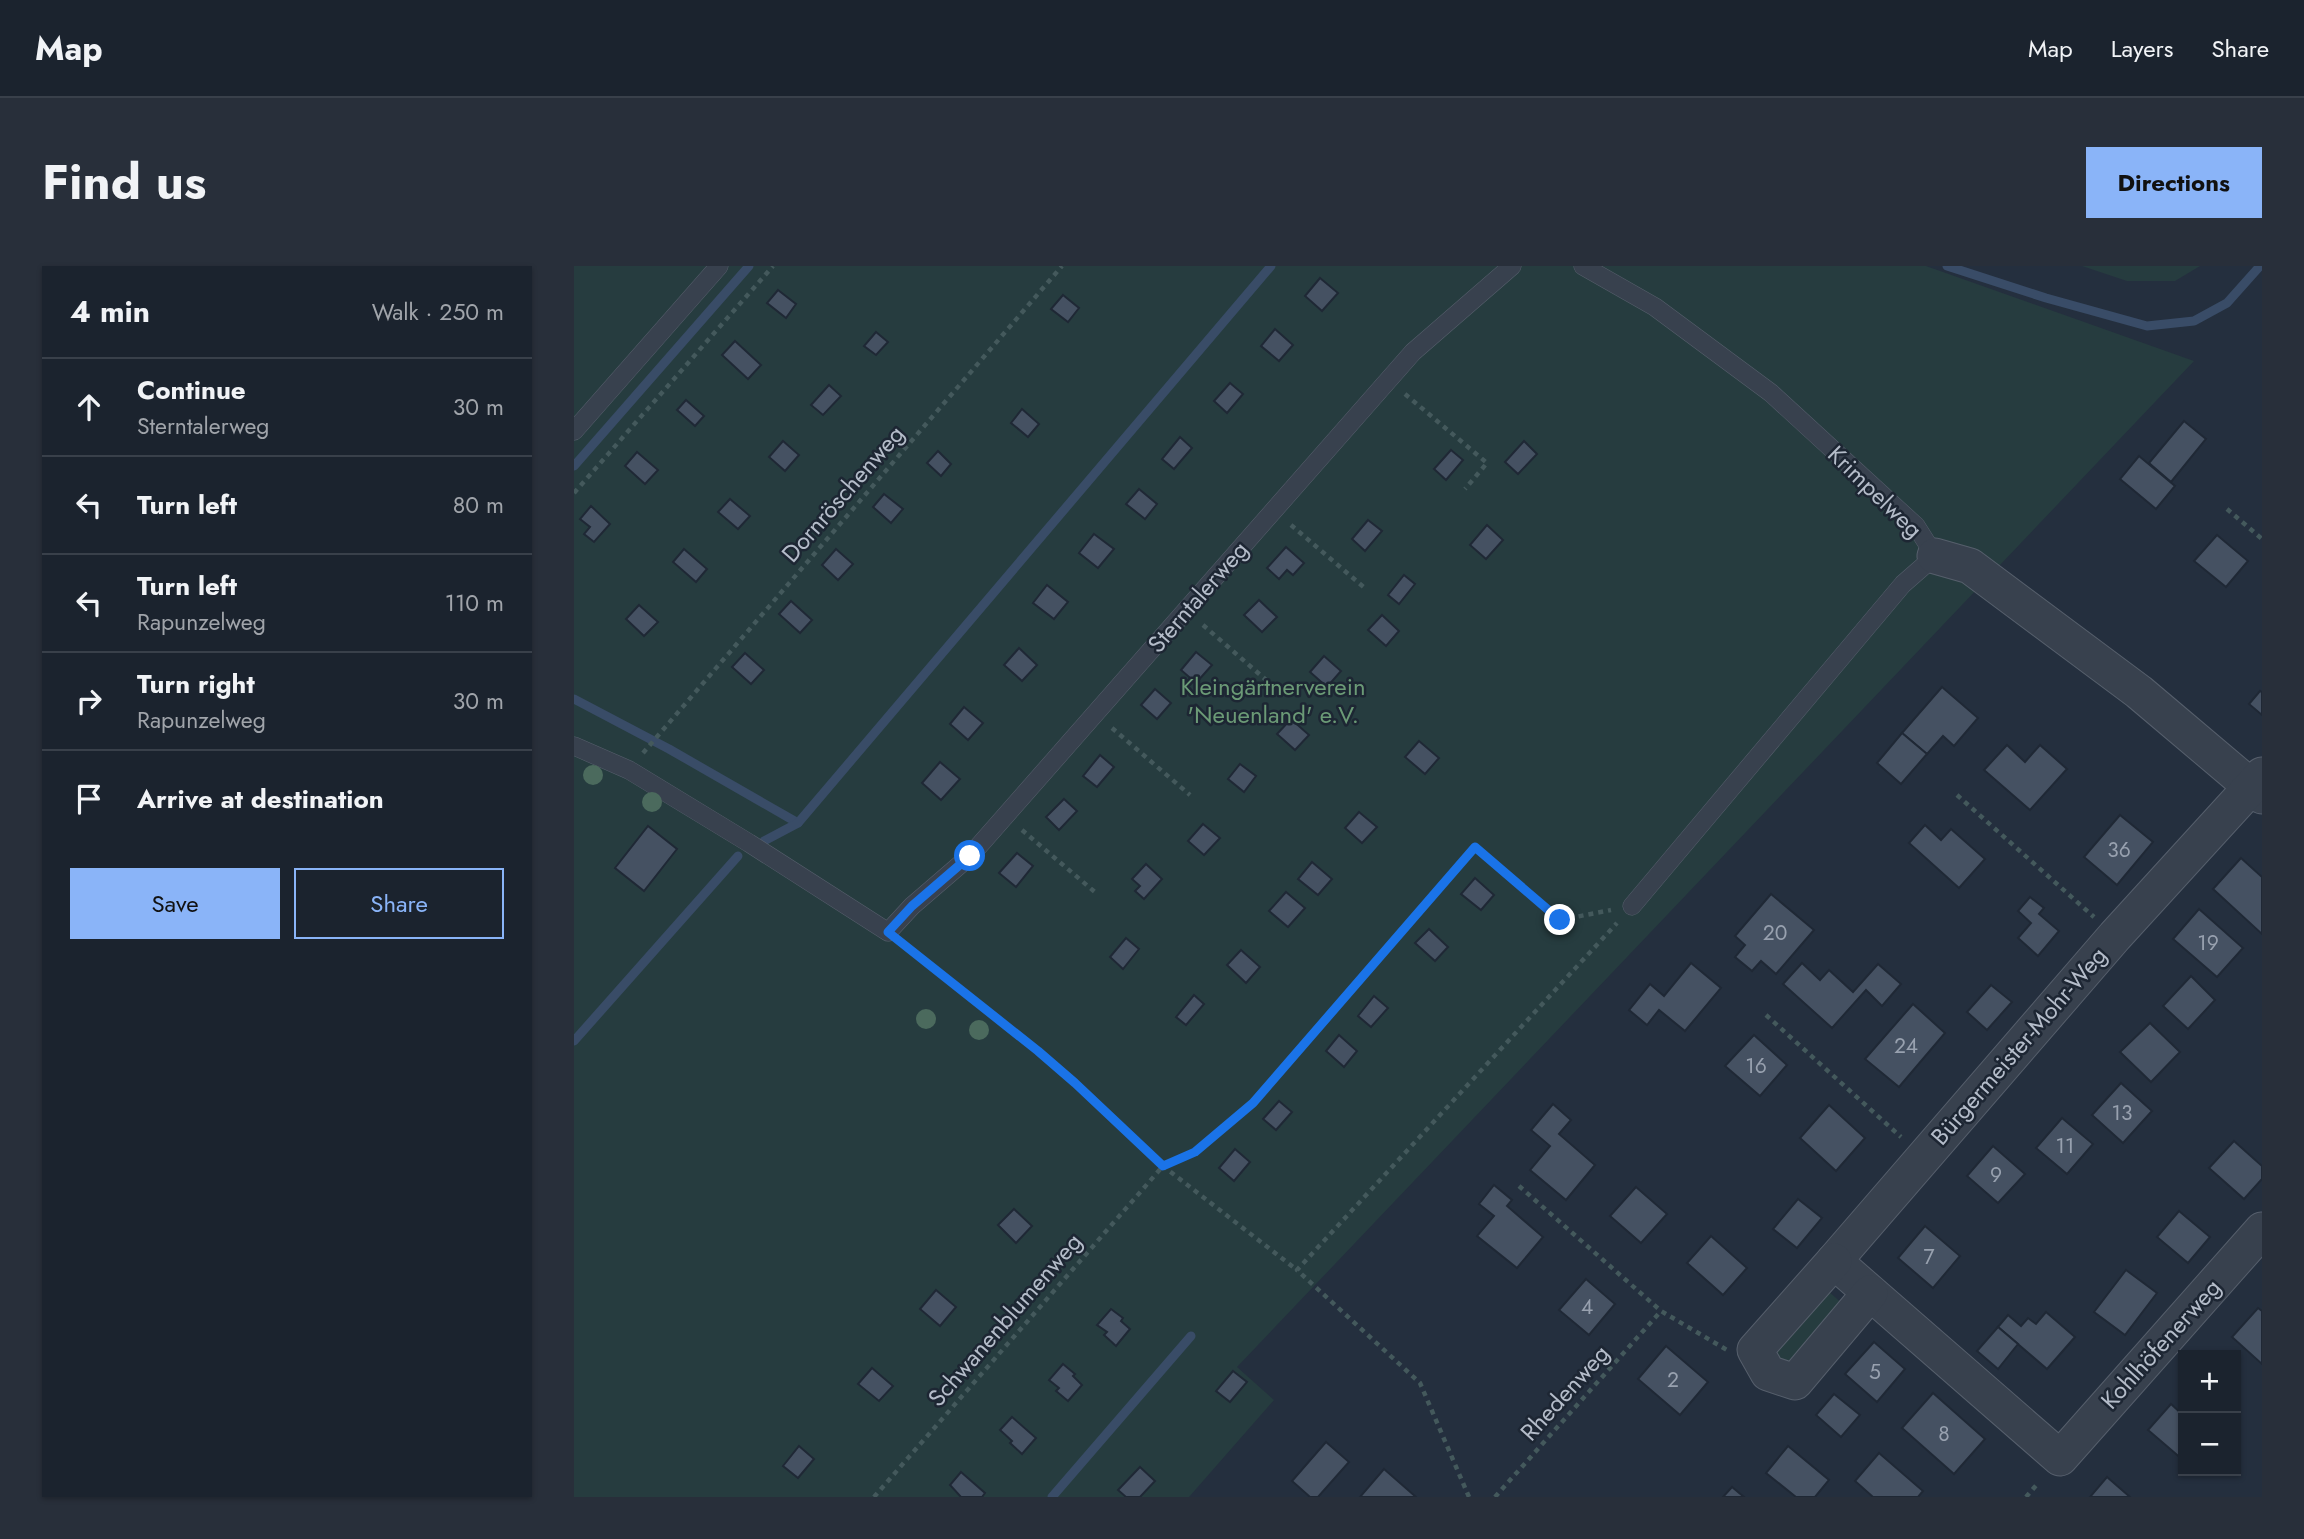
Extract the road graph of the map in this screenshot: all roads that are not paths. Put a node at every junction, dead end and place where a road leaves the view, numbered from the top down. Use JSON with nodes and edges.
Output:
{"nodes":[{"id":1,"x":719,"y":266,"type":"edge"},
{"id":2,"x":1512,"y":266,"type":"edge"},
{"id":3,"x":1583,"y":266,"type":"edge"},
{"id":4,"x":574,"y":431,"type":"edge"},
{"id":5,"x":1935,"y":556,"type":"junction"},
{"id":6,"x":574,"y":746,"type":"edge"},
{"id":7,"x":2259,"y":786,"type":"edge"},
{"id":8,"x":1632,"y":906,"type":"road end"},
{"id":9,"x":2262,"y":1230,"type":"edge"},
{"id":10,"x":1834,"y":1261,"type":"junction"},
{"id":11,"x":1870,"y":1293,"type":"junction"}],
"edges":[{"from":1,"to":4,"type":"lane"},
{"from":2,"to":6,"type":"lane","name":"Sterntalerweg"},
{"from":3,"to":5,"type":"lane","name":"Krimpelweg"},
{"from":5,"to":7,"type":"street","name":"Krimpelweg"},
{"from":5,"to":8,"type":"lane"},
{"from":7,"to":10,"type":"street","name":"Bürgermeister-Mohr-Weg"},
{"from":9,"to":11,"type":"street","name":"Kohlhöfenerweg"},
{"from":10,"to":11,"type":"street"},
{"from":10,"to":11,"type":"street","name":"Bürgermeister-Mohr-Weg"}]}
